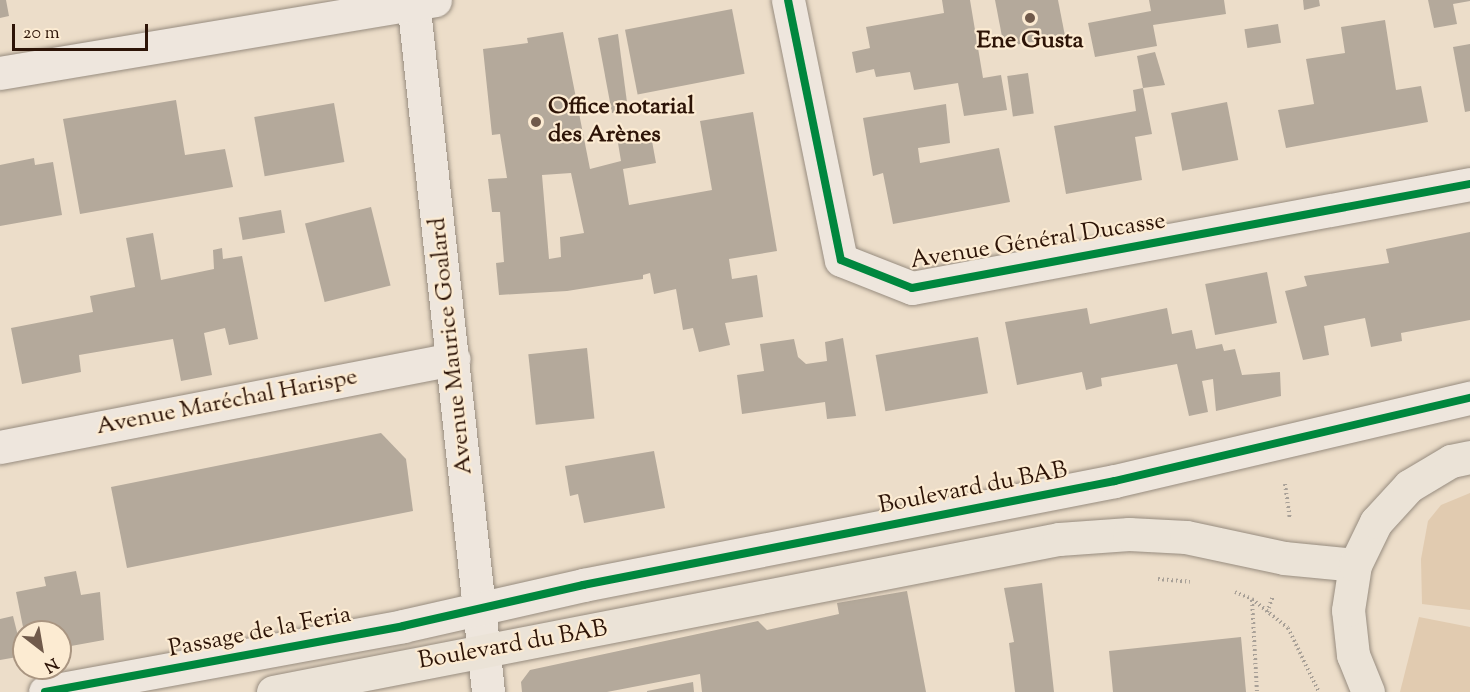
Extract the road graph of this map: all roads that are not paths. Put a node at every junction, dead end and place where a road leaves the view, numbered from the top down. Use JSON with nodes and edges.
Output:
{"nodes":[{"id":1,"x":788,"y":0,"type":"edge"},
{"id":2,"x":421,"y":1,"type":"edge"},
{"id":3,"x":0,"y":73,"type":"edge"},
{"id":4,"x":1470,"y":184,"type":"edge"},
{"id":5,"x":454,"y":359,"type":"junction"},
{"id":6,"x":1470,"y":398,"type":"edge"},
{"id":7,"x":0,"y":447,"type":"edge"},
{"id":8,"x":1470,"y":457,"type":"edge"},
{"id":9,"x":1355,"y":566,"type":"junction"},
{"id":10,"x":481,"y":607,"type":"junction"},
{"id":11,"x":486,"y":648,"type":"junction"},
{"id":12,"x":45,"y":692,"type":"edge"},
{"id":13,"x":273,"y":692,"type":"edge"},
{"id":14,"x":488,"y":692,"type":"edge"},
{"id":15,"x":1368,"y":692,"type":"edge"}],
"edges":[{"from":1,"to":4,"type":"street","name":"Avenue Général Ducasse"},
{"from":2,"to":3,"type":"street"},
{"from":2,"to":5,"type":"street","name":"Avenue Maurice Goalard"},
{"from":5,"to":7,"type":"street","name":"Avenue Maréchal Harispe"},
{"from":5,"to":10,"type":"street","name":"Avenue Maurice Goalard"},
{"from":6,"to":10,"type":"street","name":"Boulevard du BAB"},
{"from":8,"to":9,"type":"main road"},
{"from":9,"to":11,"type":"main road","name":"Boulevard du BAB"},
{"from":9,"to":15,"type":"main road"},
{"from":10,"to":11,"type":"street","name":"Avenue Maurice Goalard"},
{"from":10,"to":12,"type":"street","name":"Passage de la Feria"},
{"from":11,"to":13,"type":"main road","name":"Boulevard du BAB"},
{"from":11,"to":14,"type":"street","name":"Avenue Maurice Goalard"}]}
